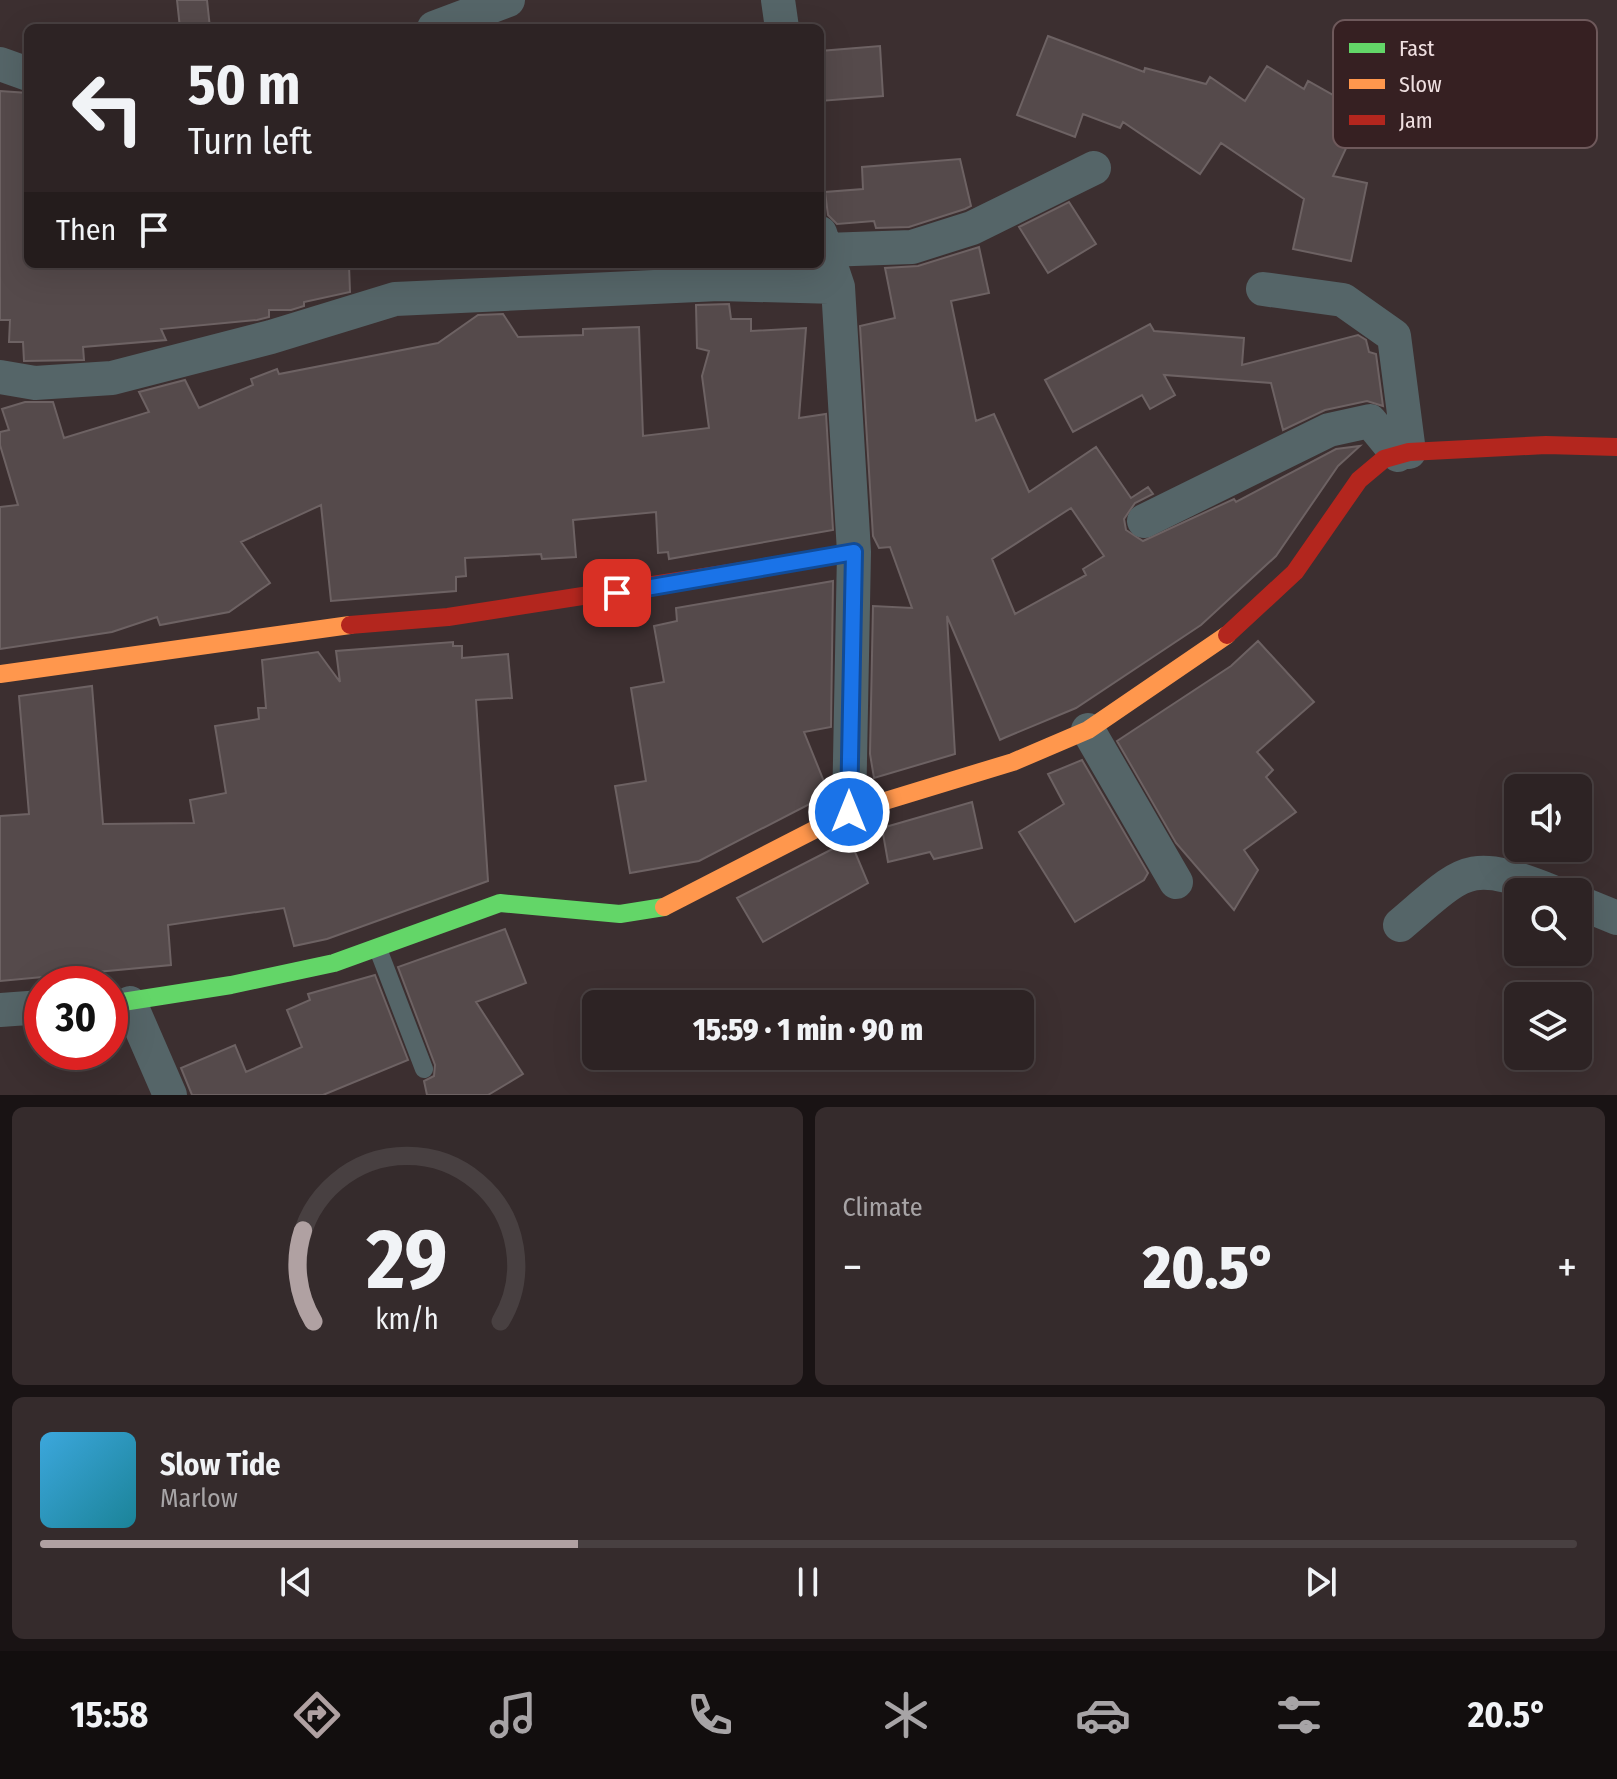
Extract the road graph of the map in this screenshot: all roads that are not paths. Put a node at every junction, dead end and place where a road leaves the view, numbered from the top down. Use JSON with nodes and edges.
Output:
{"nodes":[{"id":1,"x":508,"y":0,"type":"edge"},
{"id":2,"x":778,"y":0,"type":"edge"},
{"id":3,"x":445,"y":24,"type":"edge"},
{"id":4,"x":781,"y":24,"type":"edge"},
{"id":5,"x":0,"y":64,"type":"edge"},
{"id":6,"x":24,"y":73,"type":"edge"},
{"id":7,"x":1094,"y":168,"type":"dead end"},
{"id":8,"x":824,"y":242,"type":"edge"},
{"id":9,"x":824,"y":248,"type":"edge"},
{"id":10,"x":838,"y":287,"type":"junction"},
{"id":11,"x":1263,"y":289,"type":"dead end"},
{"id":12,"x":0,"y":377,"type":"edge"},
{"id":13,"x":1617,"y":447,"type":"edge"},
{"id":14,"x":1404,"y":454,"type":"junction"},
{"id":15,"x":1144,"y":521,"type":"dead end"},
{"id":16,"x":854,"y":552,"type":"junction"},
{"id":17,"x":0,"y":674,"type":"edge"},
{"id":18,"x":1088,"y":730,"type":"junction"},
{"id":19,"x":849,"y":812,"type":"junction"},
{"id":20,"x":1511,"y":878,"type":"edge"},
{"id":21,"x":1176,"y":882,"type":"dead end"},
{"id":22,"x":1592,"y":908,"type":"edge"},
{"id":23,"x":1617,"y":918,"type":"edge"},
{"id":24,"x":1400,"y":925,"type":"dead end"},
{"id":25,"x":378,"y":949,"type":"junction"},
{"id":26,"x":128,"y":1002,"type":"edge"},
{"id":27,"x":24,"y":1008,"type":"edge"},
{"id":28,"x":0,"y":1010,"type":"edge"},
{"id":29,"x":128,"y":1019,"type":"edge"},
{"id":30,"x":424,"y":1069,"type":"dead end"},
{"id":31,"x":170,"y":1095,"type":"edge"}],
"edges":[{"from":1,"to":3,"type":"street"},
{"from":2,"to":4,"type":"street"},
{"from":5,"to":6,"type":"street"},
{"from":7,"to":8,"type":"street"},
{"from":9,"to":10,"type":"street"},
{"from":10,"to":12,"type":"street"},
{"from":10,"to":16,"type":"street"},
{"from":11,"to":14,"type":"street"},
{"from":13,"to":14,"type":"street"},
{"from":14,"to":15,"type":"street"},
{"from":14,"to":18,"type":"street"},
{"from":16,"to":17,"type":"street"},
{"from":16,"to":19,"type":"street"},
{"from":18,"to":19,"type":"street"},
{"from":18,"to":21,"type":"street"},
{"from":19,"to":25,"type":"street"},
{"from":20,"to":24,"type":"street"},
{"from":22,"to":23,"type":"street"},
{"from":25,"to":26,"type":"street"},
{"from":25,"to":30,"type":"lane"},
{"from":27,"to":28,"type":"street"},
{"from":29,"to":31,"type":"street"}]}
